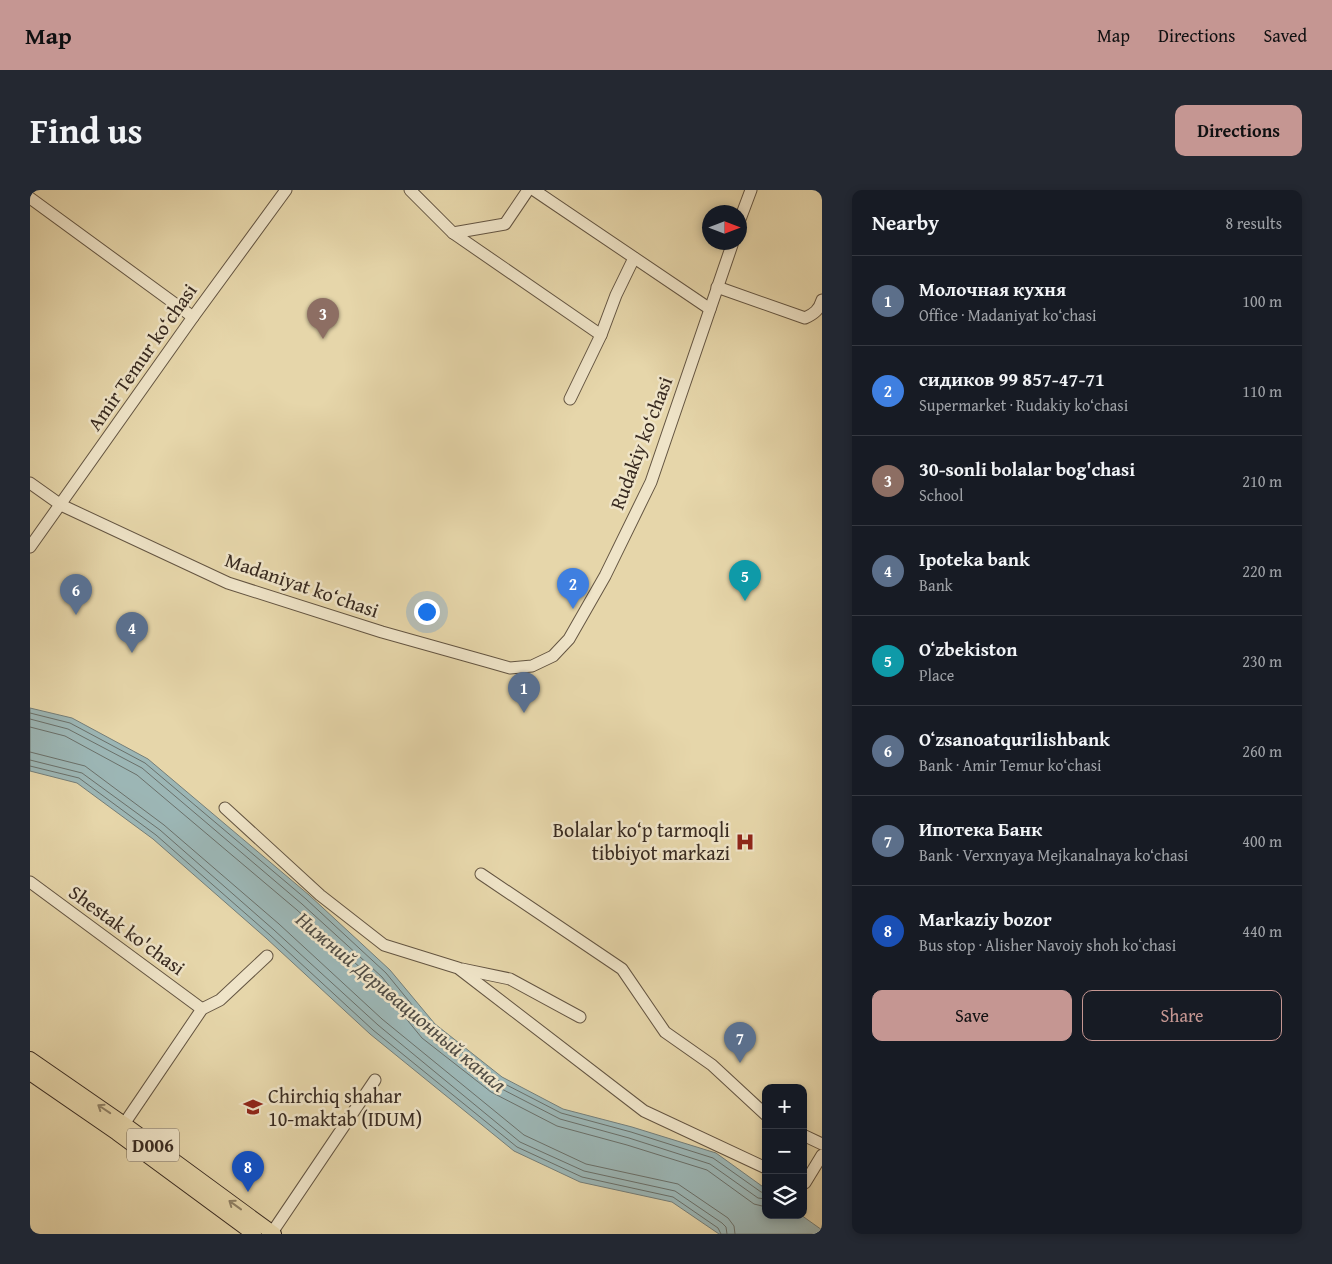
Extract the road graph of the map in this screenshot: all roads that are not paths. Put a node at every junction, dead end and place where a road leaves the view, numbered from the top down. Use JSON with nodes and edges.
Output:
{"nodes":[{"id":1,"x":286,"y":190,"type":"edge"},
{"id":2,"x":410,"y":190,"type":"edge"},
{"id":3,"x":528,"y":190,"type":"edge"},
{"id":4,"x":534,"y":190,"type":"edge"},
{"id":5,"x":751,"y":190,"type":"edge"},
{"id":6,"x":30,"y":198,"type":"edge"},
{"id":7,"x":746,"y":205,"type":"edge"},
{"id":8,"x":453,"y":233,"type":"junction"},
{"id":9,"x":729,"y":250,"type":"edge"},
{"id":10,"x":634,"y":258,"type":"junction"},
{"id":11,"x":717,"y":287,"type":"junction"},
{"id":12,"x":822,"y":300,"type":"edge"},
{"id":13,"x":710,"y":309,"type":"junction"},
{"id":14,"x":193,"y":317,"type":"junction"},
{"id":15,"x":601,"y":335,"type":"junction"},
{"id":16,"x":570,"y":399,"type":"dead end"},
{"id":17,"x":30,"y":483,"type":"edge"},
{"id":18,"x":61,"y":505,"type":"junction"},
{"id":19,"x":30,"y":547,"type":"edge"},
{"id":20,"x":569,"y":639,"type":"joint"},
{"id":21,"x":225,"y":808,"type":"dead end"},
{"id":22,"x":481,"y":874,"type":"dead end"},
{"id":23,"x":30,"y":882,"type":"edge"},
{"id":24,"x":267,"y":956,"type":"dead end"},
{"id":25,"x":458,"y":968,"type":"junction"},
{"id":26,"x":202,"y":1009,"type":"junction"},
{"id":27,"x":580,"y":1017,"type":"dead end"},
{"id":28,"x":30,"y":1059,"type":"edge"},
{"id":29,"x":30,"y":1073,"type":"edge"},
{"id":30,"x":375,"y":1080,"type":"dead end"},
{"id":31,"x":762,"y":1111,"type":"edge"},
{"id":32,"x":124,"y":1124,"type":"junction"},
{"id":33,"x":807,"y":1137,"type":"edge"},
{"id":34,"x":822,"y":1144,"type":"edge"},
{"id":35,"x":822,"y":1155,"type":"edge"},
{"id":36,"x":762,"y":1166,"type":"edge"},
{"id":37,"x":807,"y":1180,"type":"edge"},
{"id":38,"x":254,"y":1234,"type":"edge"},
{"id":39,"x":273,"y":1234,"type":"edge"}],
"edges":[{"from":1,"to":14,"type":"street","name":"Amir Temur ko‘chasi"},
{"from":2,"to":8,"type":"street"},
{"from":3,"to":8,"type":"street"},
{"from":4,"to":10,"type":"street"},
{"from":5,"to":7,"type":"street"},
{"from":6,"to":14,"type":"street"},
{"from":8,"to":15,"type":"street"},
{"from":9,"to":11,"type":"street","name":"Rudakiy ko‘chasi"},
{"from":10,"to":13,"type":"street"},
{"from":10,"to":15,"type":"street"},
{"from":11,"to":12,"type":"street"},
{"from":11,"to":13,"type":"street","name":"Rudakiy ko‘chasi"},
{"from":13,"to":20,"type":"street","name":"Rudakiy ko‘chasi"},
{"from":14,"to":18,"type":"street","name":"Amir Temur ko‘chasi"},
{"from":15,"to":16,"type":"street"},
{"from":17,"to":18,"type":"street","name":"Madaniyat ko‘chasi"},
{"from":18,"to":19,"type":"street","name":"Amir Temur ko‘chasi"},
{"from":18,"to":20,"type":"street","name":"Madaniyat ko‘chasi"},
{"from":21,"to":25,"type":"street"},
{"from":22,"to":31,"type":"street"},
{"from":23,"to":26,"type":"street","name":"Shestak ko'chasi"},
{"from":24,"to":26,"type":"street"},
{"from":25,"to":27,"type":"street"},
{"from":25,"to":36,"type":"street"},
{"from":26,"to":32,"type":"street"},
{"from":32,"to":28,"type":"main road","number":"D006","one_way":true},
{"from":29,"to":38,"type":"main road","number":"D006"},
{"from":30,"to":39,"type":"street"},
{"from":39,"to":32,"type":"main road","number":"D006","one_way":true},
{"from":33,"to":34,"type":"street"},
{"from":35,"to":37,"type":"street"}]}
